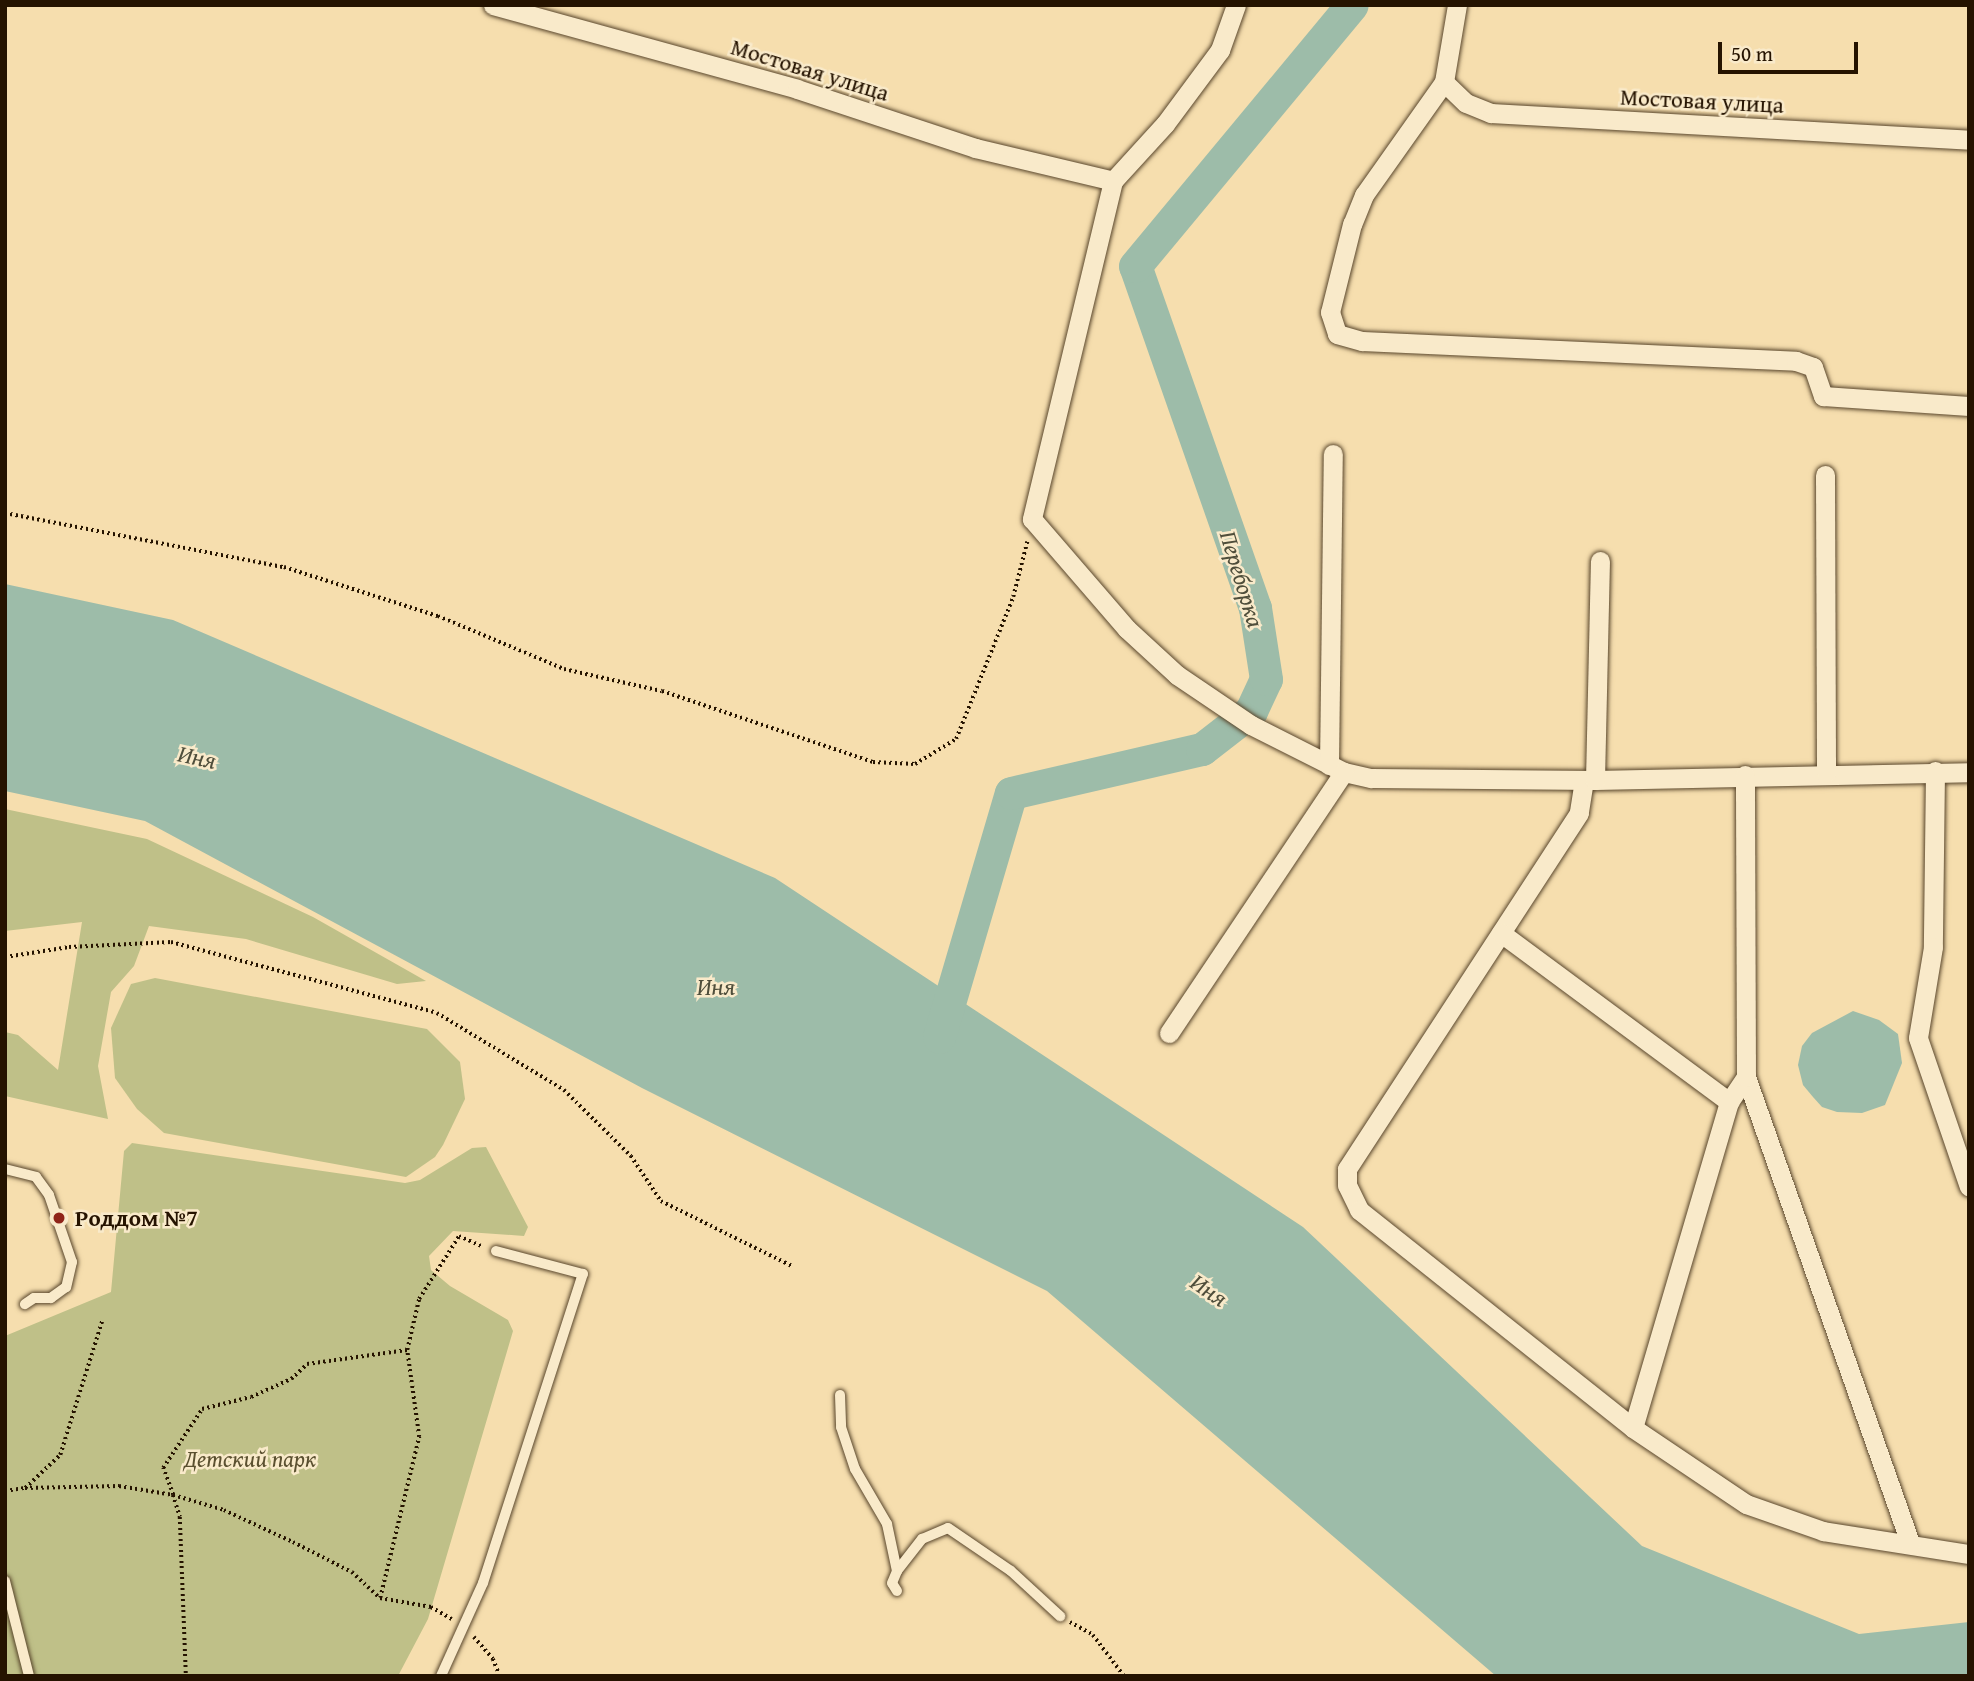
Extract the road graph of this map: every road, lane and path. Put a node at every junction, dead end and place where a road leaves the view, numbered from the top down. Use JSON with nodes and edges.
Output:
{"nodes":[{"id":1,"x":493,"y":5,"type":"edge"},
{"id":2,"x":1236,"y":5,"type":"edge"},
{"id":3,"x":1457,"y":5,"type":"edge"},
{"id":4,"x":1444,"y":82,"type":"junction"},
{"id":5,"x":1969,"y":140,"type":"edge"},
{"id":6,"x":1113,"y":181,"type":"junction"},
{"id":7,"x":1969,"y":406,"type":"edge"},
{"id":8,"x":1333,"y":454,"type":"dead end"},
{"id":9,"x":1825,"y":475,"type":"dead end"},
{"id":10,"x":5,"y":513,"type":"edge"},
{"id":11,"x":1032,"y":519,"type":"junction"},
{"id":12,"x":1600,"y":561,"type":"dead end"},
{"id":13,"x":1336,"y":768,"type":"junction"},
{"id":14,"x":1935,"y":771,"type":"junction"},
{"id":15,"x":1969,"y":772,"type":"edge"},
{"id":16,"x":1826,"y":773,"type":"junction"},
{"id":17,"x":1745,"y":775,"type":"junction"},
{"id":18,"x":1590,"y":780,"type":"junction"},
{"id":19,"x":1501,"y":933,"type":"junction"},
{"id":20,"x":5,"y":957,"type":"edge"},
{"id":21,"x":1169,"y":1032,"type":"dead end"},
{"id":22,"x":1746,"y":1077,"type":"junction"},
{"id":23,"x":1729,"y":1102,"type":"junction"},
{"id":24,"x":5,"y":1169,"type":"edge"},
{"id":25,"x":1969,"y":1187,"type":"edge"},
{"id":26,"x":496,"y":1251,"type":"joint"},
{"id":27,"x":792,"y":1266,"type":"dead end"},
{"id":28,"x":25,"y":1304,"type":"dead end"},
{"id":29,"x":102,"y":1321,"type":"dead end"},
{"id":30,"x":407,"y":1350,"type":"junction"},
{"id":31,"x":839,"y":1395,"type":"dead end"},
{"id":32,"x":1633,"y":1428,"type":"junction"},
{"id":33,"x":24,"y":1488,"type":"junction"},
{"id":34,"x":5,"y":1491,"type":"edge"},
{"id":35,"x":173,"y":1495,"type":"junction"},
{"id":36,"x":1910,"y":1544,"type":"junction"},
{"id":37,"x":1969,"y":1554,"type":"edge"},
{"id":38,"x":897,"y":1571,"type":"junction"},
{"id":39,"x":5,"y":1581,"type":"edge"},
{"id":40,"x":897,"y":1591,"type":"dead end"},
{"id":41,"x":380,"y":1598,"type":"junction"},
{"id":42,"x":431,"y":1607,"type":"dead end"},
{"id":43,"x":1060,"y":1616,"type":"joint"},
{"id":44,"x":29,"y":1676,"type":"edge"},
{"id":45,"x":186,"y":1676,"type":"edge"},
{"id":46,"x":441,"y":1676,"type":"edge"},
{"id":47,"x":1124,"y":1676,"type":"edge"}],
"edges":[{"from":1,"to":6,"type":"street","name":"Мостовая улица"},
{"from":2,"to":6,"type":"street"},
{"from":3,"to":4,"type":"street"},
{"from":4,"to":5,"type":"street","name":"Мостовая улица"},
{"from":4,"to":7,"type":"street"},
{"from":6,"to":11,"type":"street"},
{"from":8,"to":13,"type":"street"},
{"from":9,"to":16,"type":"street"},
{"from":10,"to":11,"type":"path"},
{"from":11,"to":13,"type":"street"},
{"from":12,"to":18,"type":"street"},
{"from":13,"to":18,"type":"street"},
{"from":13,"to":21,"type":"street"},
{"from":14,"to":15,"type":"street"},
{"from":14,"to":16,"type":"street"},
{"from":14,"to":25,"type":"street"},
{"from":16,"to":17,"type":"street"},
{"from":17,"to":18,"type":"street"},
{"from":17,"to":22,"type":"street"},
{"from":18,"to":19,"type":"street"},
{"from":19,"to":23,"type":"street"},
{"from":19,"to":32,"type":"street"},
{"from":20,"to":27,"type":"path"},
{"from":22,"to":23,"type":"street"},
{"from":22,"to":36,"type":"street"},
{"from":23,"to":32,"type":"street"},
{"from":24,"to":28,"type":"lane"},
{"from":26,"to":30,"type":"path"},
{"from":26,"to":46,"type":"lane"},
{"from":29,"to":33,"type":"path"},
{"from":30,"to":35,"type":"path"},
{"from":30,"to":41,"type":"path"},
{"from":31,"to":38,"type":"lane"},
{"from":32,"to":36,"type":"street"},
{"from":33,"to":34,"type":"path"},
{"from":33,"to":35,"type":"path"},
{"from":35,"to":41,"type":"path"},
{"from":35,"to":45,"type":"path"},
{"from":36,"to":37,"type":"street"},
{"from":38,"to":40,"type":"lane"},
{"from":38,"to":43,"type":"lane"},
{"from":39,"to":44,"type":"lane"},
{"from":41,"to":42,"type":"path"},
{"from":43,"to":47,"type":"path"}]}
